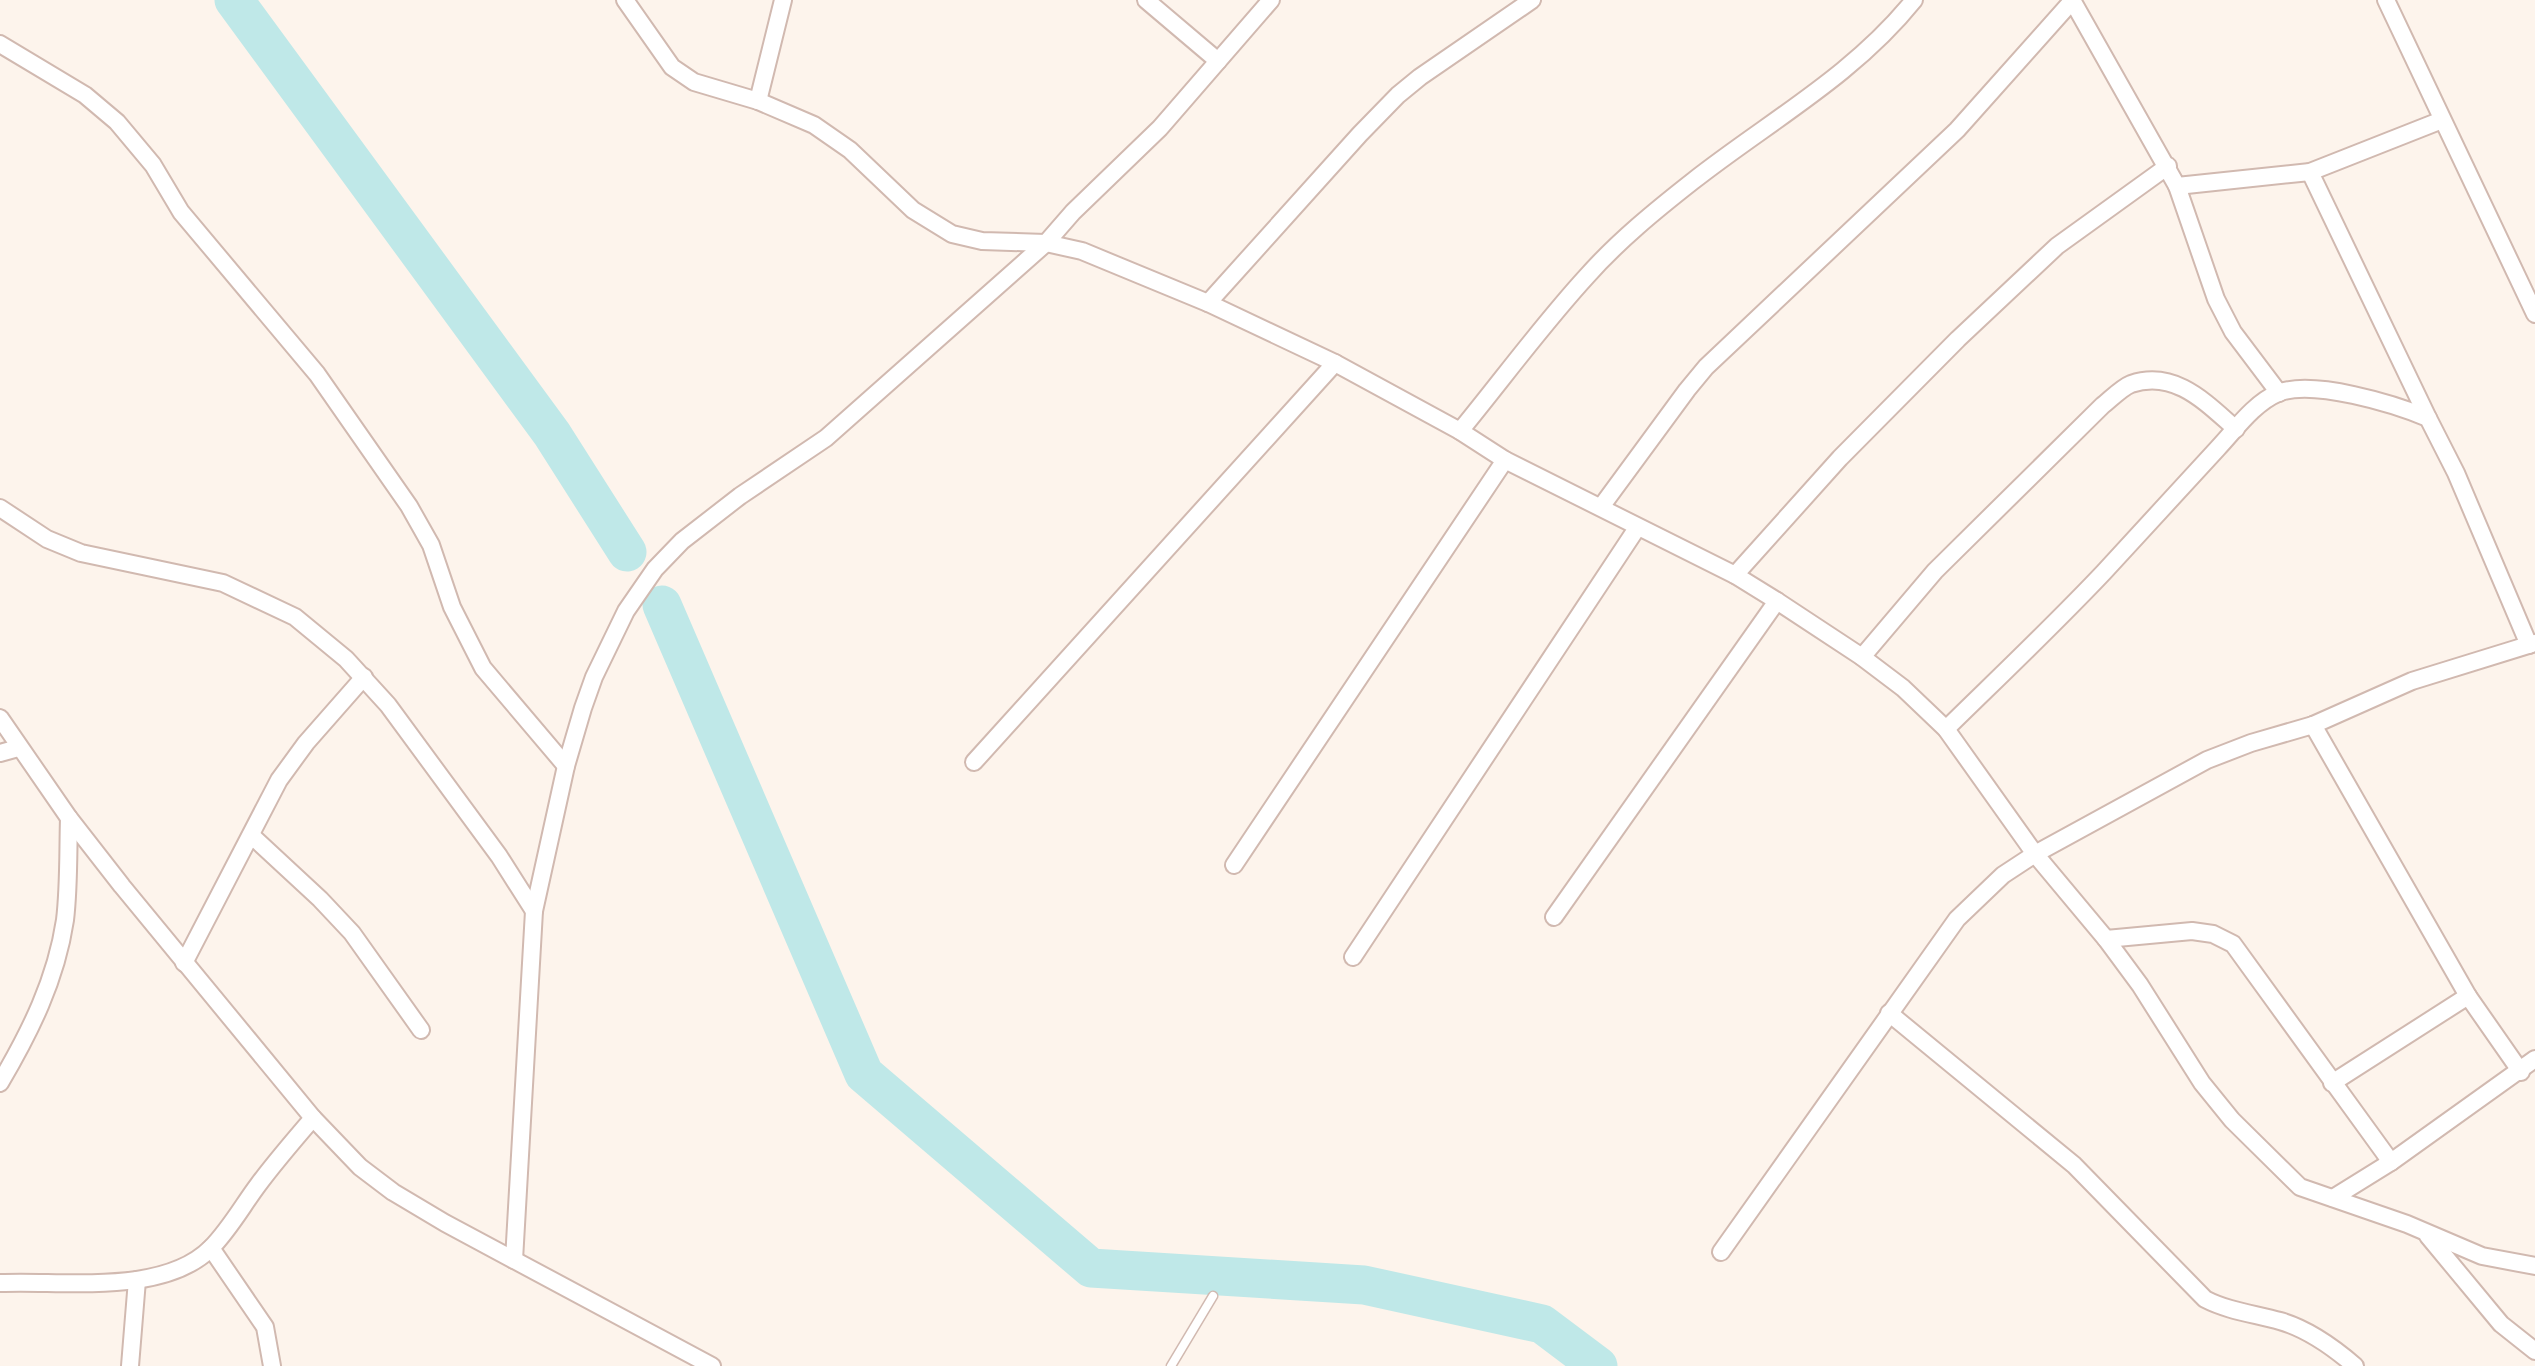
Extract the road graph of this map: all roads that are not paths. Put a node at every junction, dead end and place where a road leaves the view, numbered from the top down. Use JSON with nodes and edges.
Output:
{"nodes":[{"id":1,"x":625,"y":0,"type":"edge"},
{"id":2,"x":783,"y":0,"type":"edge"},
{"id":3,"x":1146,"y":0,"type":"edge"},
{"id":4,"x":1271,"y":0,"type":"edge"},
{"id":5,"x":1532,"y":0,"type":"edge"},
{"id":6,"x":1914,"y":0,"type":"edge"},
{"id":7,"x":2072,"y":0,"type":"edge"},
{"id":8,"x":2386,"y":0,"type":"edge"},
{"id":9,"x":0,"y":44,"type":"edge"},
{"id":10,"x":1218,"y":61,"type":"junction"},
{"id":11,"x":758,"y":101,"type":"junction"},
{"id":12,"x":2442,"y":120,"type":"junction"},
{"id":13,"x":2168,"y":166,"type":"junction"},
{"id":14,"x":2310,"y":172,"type":"junction"},
{"id":15,"x":2177,"y":186,"type":"junction"},
{"id":16,"x":1046,"y":243,"type":"junction"},
{"id":17,"x":1208,"y":303,"type":"junction"},
{"id":18,"x":2535,"y":314,"type":"edge"},
{"id":19,"x":1335,"y":363,"type":"junction"},
{"id":20,"x":2279,"y":393,"type":"junction"},
{"id":21,"x":2428,"y":418,"type":"junction"},
{"id":22,"x":2236,"y":429,"type":"junction"},
{"id":23,"x":1460,"y":431,"type":"junction"},
{"id":24,"x":1505,"y":460,"type":"junction"},
{"id":25,"x":1601,"y":507,"type":"junction"},
{"id":26,"x":0,"y":508,"type":"edge"},
{"id":27,"x":1637,"y":528,"type":"junction"},
{"id":28,"x":1735,"y":575,"type":"junction"},
{"id":29,"x":1777,"y":601,"type":"junction"},
{"id":30,"x":2532,"y":644,"type":"edge"},
{"id":31,"x":1862,"y":657,"type":"junction"},
{"id":32,"x":364,"y":677,"type":"junction"},
{"id":33,"x":0,"y":718,"type":"edge"},
{"id":34,"x":2313,"y":725,"type":"junction"},
{"id":35,"x":1946,"y":729,"type":"junction"},
{"id":36,"x":18,"y":748,"type":"junction"},
{"id":37,"x":0,"y":753,"type":"edge"},
{"id":38,"x":974,"y":762,"type":"dead end"},
{"id":39,"x":566,"y":766,"type":"junction"},
{"id":40,"x":69,"y":819,"type":"junction"},
{"id":41,"x":251,"y":835,"type":"junction"},
{"id":42,"x":2035,"y":854,"type":"junction"},
{"id":43,"x":1234,"y":864,"type":"dead end"},
{"id":44,"x":534,"y":911,"type":"junction"},
{"id":45,"x":1554,"y":917,"type":"dead end"},
{"id":46,"x":2106,"y":939,"type":"junction"},
{"id":47,"x":1353,"y":957,"type":"dead end"},
{"id":48,"x":183,"y":963,"type":"junction"},
{"id":49,"x":2468,"y":996,"type":"junction"},
{"id":50,"x":1889,"y":1012,"type":"junction"},
{"id":51,"x":421,"y":1030,"type":"dead end"},
{"id":52,"x":2535,"y":1059,"type":"edge"},
{"id":53,"x":2521,"y":1072,"type":"junction"},
{"id":54,"x":0,"y":1083,"type":"edge"},
{"id":55,"x":2332,"y":1083,"type":"junction"},
{"id":56,"x":313,"y":1118,"type":"junction"},
{"id":57,"x":2391,"y":1162,"type":"junction"},
{"id":58,"x":2333,"y":1198,"type":"junction"},
{"id":59,"x":2423,"y":1230,"type":"junction"},
{"id":60,"x":211,"y":1248,"type":"junction"},
{"id":61,"x":1721,"y":1252,"type":"dead end"},
{"id":62,"x":514,"y":1260,"type":"junction"},
{"id":63,"x":2535,"y":1266,"type":"edge"},
{"id":64,"x":137,"y":1280,"type":"junction"},
{"id":65,"x":0,"y":1283,"type":"edge"},
{"id":66,"x":1213,"y":1296,"type":"dead end"},
{"id":67,"x":2535,"y":1351,"type":"edge"},
{"id":68,"x":130,"y":1366,"type":"edge"},
{"id":69,"x":272,"y":1366,"type":"edge"},
{"id":70,"x":712,"y":1366,"type":"edge"},
{"id":71,"x":1171,"y":1366,"type":"edge"},
{"id":72,"x":2355,"y":1366,"type":"edge"}],
"edges":[{"from":1,"to":11,"type":"street"},
{"from":2,"to":11,"type":"street"},
{"from":3,"to":10,"type":"street"},
{"from":4,"to":10,"type":"street"},
{"from":5,"to":17,"type":"street"},
{"from":6,"to":23,"type":"street"},
{"from":7,"to":13,"type":"street"},
{"from":7,"to":25,"type":"street"},
{"from":8,"to":12,"type":"street"},
{"from":9,"to":39,"type":"street"},
{"from":10,"to":16,"type":"street"},
{"from":11,"to":16,"type":"street"},
{"from":12,"to":14,"type":"street"},
{"from":12,"to":18,"type":"street"},
{"from":13,"to":15,"type":"street"},
{"from":13,"to":28,"type":"street"},
{"from":14,"to":15,"type":"street"},
{"from":14,"to":21,"type":"street"},
{"from":15,"to":20,"type":"street"},
{"from":16,"to":17,"type":"street"},
{"from":16,"to":39,"type":"street"},
{"from":17,"to":19,"type":"street"},
{"from":19,"to":23,"type":"street"},
{"from":19,"to":38,"type":"street"},
{"from":20,"to":21,"type":"street"},
{"from":20,"to":22,"type":"street"},
{"from":21,"to":30,"type":"street"},
{"from":22,"to":31,"type":"street"},
{"from":22,"to":35,"type":"street"},
{"from":23,"to":24,"type":"street"},
{"from":24,"to":25,"type":"street"},
{"from":24,"to":43,"type":"street"},
{"from":25,"to":27,"type":"street"},
{"from":26,"to":32,"type":"street"},
{"from":27,"to":28,"type":"street"},
{"from":27,"to":47,"type":"street"},
{"from":28,"to":29,"type":"street"},
{"from":29,"to":31,"type":"street"},
{"from":29,"to":45,"type":"street"},
{"from":30,"to":34,"type":"street"},
{"from":31,"to":35,"type":"street"},
{"from":32,"to":41,"type":"street"},
{"from":32,"to":44,"type":"street"},
{"from":33,"to":36,"type":"street"},
{"from":34,"to":42,"type":"street"},
{"from":34,"to":49,"type":"street"},
{"from":35,"to":42,"type":"street"},
{"from":36,"to":37,"type":"street"},
{"from":36,"to":40,"type":"street"},
{"from":39,"to":44,"type":"street"},
{"from":40,"to":48,"type":"street"},
{"from":40,"to":54,"type":"street"},
{"from":41,"to":48,"type":"street"},
{"from":41,"to":51,"type":"street"},
{"from":42,"to":46,"type":"street"},
{"from":42,"to":50,"type":"street"},
{"from":44,"to":62,"type":"street"},
{"from":46,"to":55,"type":"street"},
{"from":46,"to":58,"type":"street"},
{"from":48,"to":56,"type":"street"},
{"from":49,"to":53,"type":"street"},
{"from":49,"to":55,"type":"street"},
{"from":50,"to":61,"type":"street"},
{"from":50,"to":72,"type":"street"},
{"from":52,"to":53,"type":"street"},
{"from":53,"to":57,"type":"street"},
{"from":55,"to":57,"type":"street"},
{"from":56,"to":60,"type":"street"},
{"from":56,"to":62,"type":"street"},
{"from":57,"to":58,"type":"street"},
{"from":58,"to":59,"type":"street"},
{"from":59,"to":63,"type":"street"},
{"from":59,"to":67,"type":"street"},
{"from":60,"to":64,"type":"street"},
{"from":60,"to":69,"type":"street"},
{"from":62,"to":70,"type":"street"},
{"from":64,"to":65,"type":"street"},
{"from":64,"to":68,"type":"street"},
{"from":66,"to":71,"type":"lane"}]}
